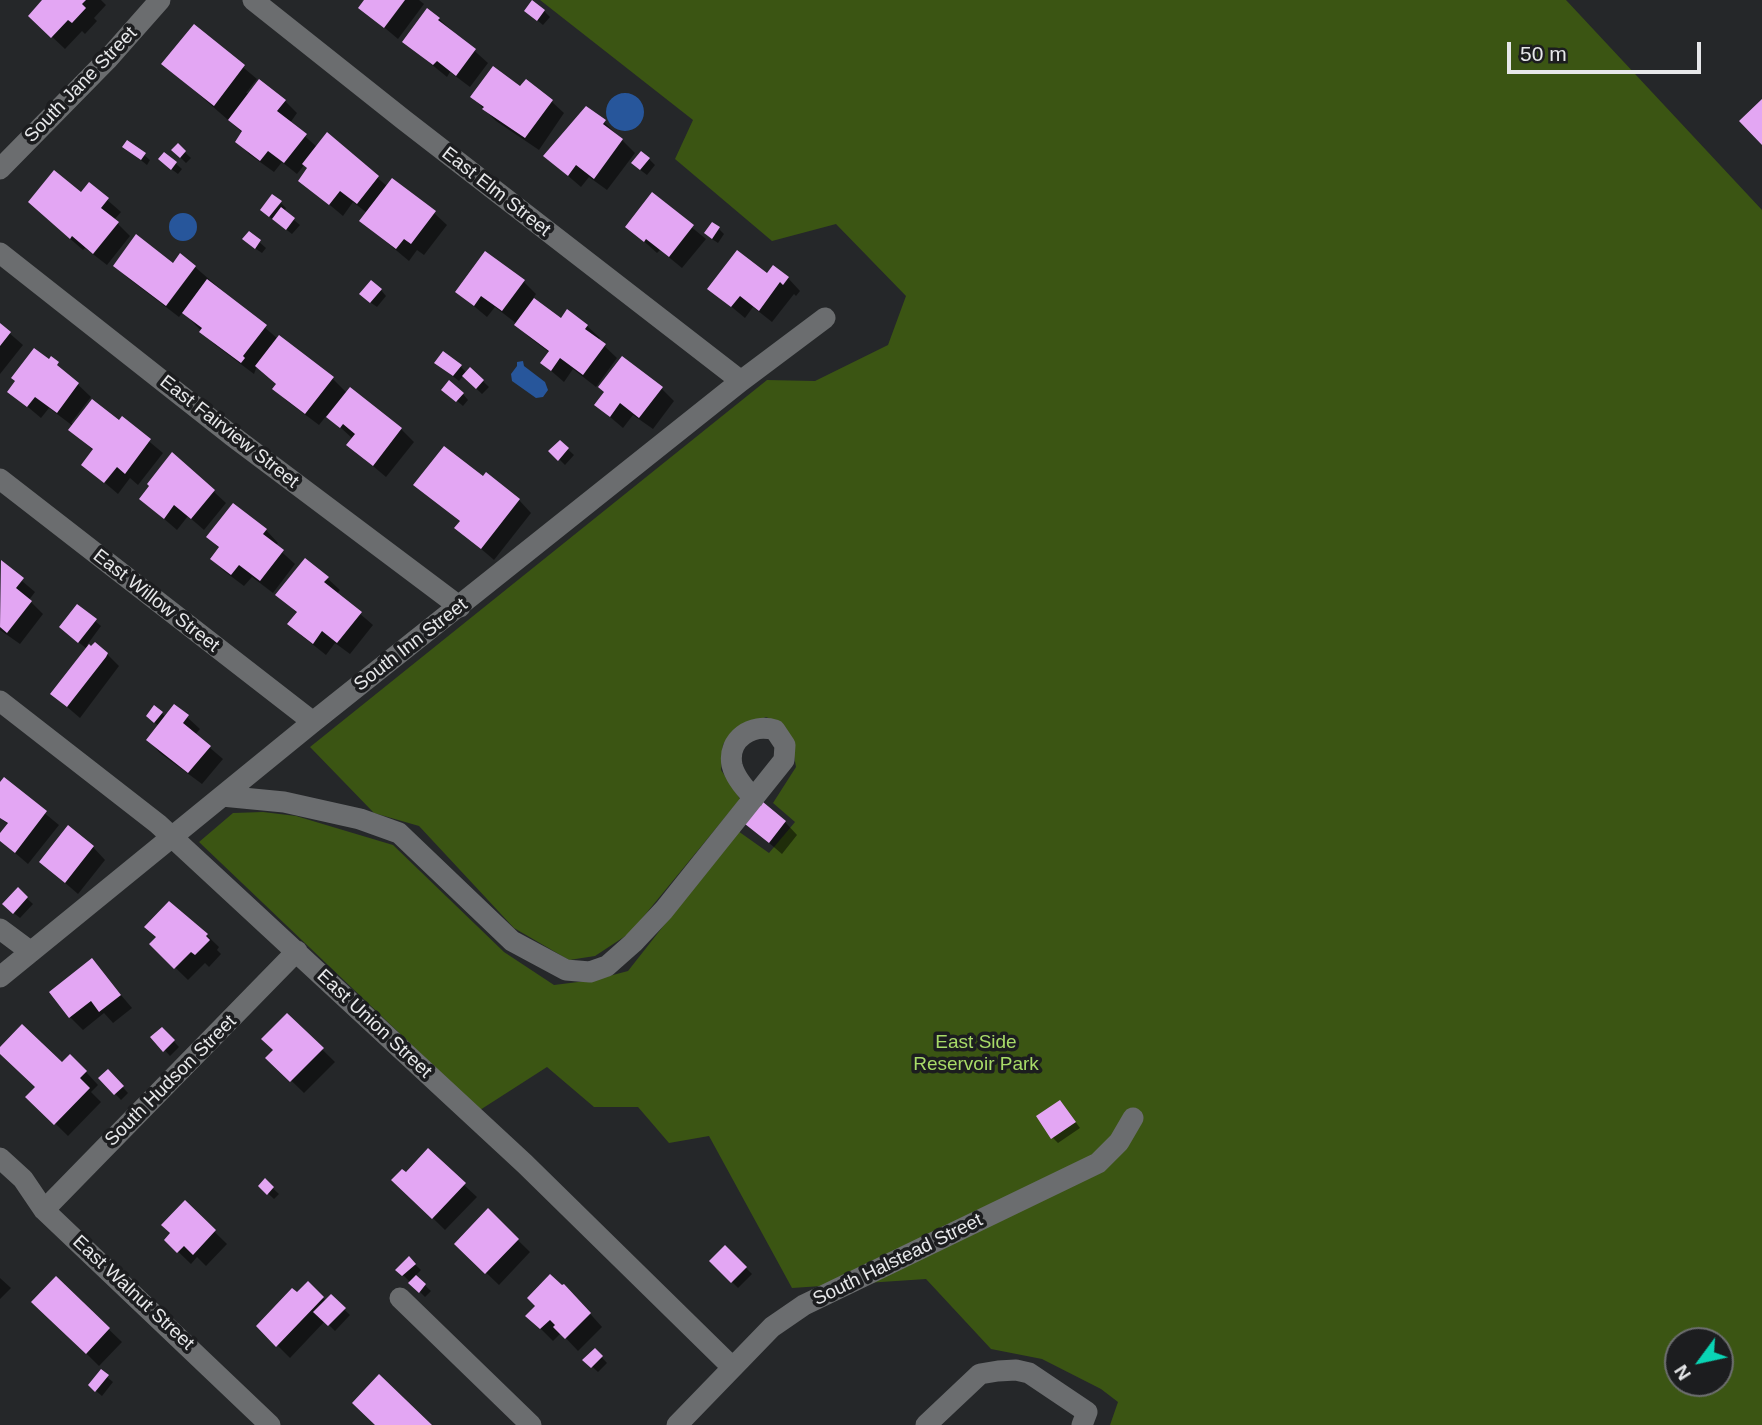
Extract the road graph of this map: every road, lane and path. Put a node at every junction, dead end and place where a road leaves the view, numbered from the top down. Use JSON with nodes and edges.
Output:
{"nodes":[{"id":1,"x":160,"y":0,"type":"edge"},
{"id":2,"x":253,"y":0,"type":"edge"},
{"id":3,"x":0,"y":169,"type":"edge"},
{"id":4,"x":0,"y":253,"type":"edge"},
{"id":5,"x":825,"y":318,"type":"dead end"},
{"id":6,"x":741,"y":381,"type":"junction"},
{"id":7,"x":0,"y":479,"type":"edge"},
{"id":8,"x":460,"y":607,"type":"junction"},
{"id":9,"x":0,"y":701,"type":"edge"},
{"id":10,"x":313,"y":722,"type":"junction"},
{"id":11,"x":222,"y":796,"type":"junction"},
{"id":12,"x":754,"y":798,"type":"dead end"},
{"id":13,"x":172,"y":837,"type":"junction"},
{"id":14,"x":0,"y":929,"type":"edge"},
{"id":15,"x":297,"y":951,"type":"junction"},
{"id":16,"x":31,"y":952,"type":"junction"},
{"id":17,"x":0,"y":977,"type":"edge"},
{"id":18,"x":1133,"y":1118,"type":"dead end"},
{"id":19,"x":0,"y":1158,"type":"edge"},
{"id":20,"x":44,"y":1210,"type":"junction"},
{"id":21,"x":400,"y":1298,"type":"dead end"},
{"id":22,"x":732,"y":1367,"type":"junction"},
{"id":23,"x":1085,"y":1418,"type":"edge"},
{"id":24,"x":270,"y":1425,"type":"edge"},
{"id":25,"x":531,"y":1425,"type":"edge"},
{"id":26,"x":677,"y":1425,"type":"edge"},
{"id":27,"x":926,"y":1425,"type":"edge"}],
"edges":[{"from":1,"to":3,"type":"street","name":"South Jane Street"},
{"from":2,"to":6,"type":"street","name":"East Elm Street"},
{"from":4,"to":8,"type":"street","name":"East Fairview Street"},
{"from":5,"to":6,"type":"street","name":"South Inn Street"},
{"from":6,"to":8,"type":"street","name":"South Inn Street"},
{"from":7,"to":10,"type":"street","name":"East Willow Street"},
{"from":8,"to":10,"type":"street","name":"South Inn Street"},
{"from":9,"to":13,"type":"street","name":"East Union Street"},
{"from":10,"to":11,"type":"street","name":"South Inn Street"},
{"from":11,"to":12,"type":"street"},
{"from":11,"to":13,"type":"street","name":"South Inn Street"},
{"from":13,"to":15,"type":"street","name":"East Union Street"},
{"from":13,"to":16,"type":"street","name":"South Inn Street"},
{"from":14,"to":16,"type":"street"},
{"from":15,"to":20,"type":"street","name":"South Hudson Street"},
{"from":15,"to":22,"type":"street","name":"East Union Street"},
{"from":16,"to":17,"type":"street","name":"South Inn Street"},
{"from":18,"to":22,"type":"street","name":"South Halstead Street"},
{"from":19,"to":20,"type":"street","name":"East Walnut Street"},
{"from":20,"to":24,"type":"street","name":"East Walnut Street"},
{"from":21,"to":25,"type":"street"},
{"from":22,"to":26,"type":"street","name":"South Halstead Street"},
{"from":23,"to":27,"type":"street"}]}
